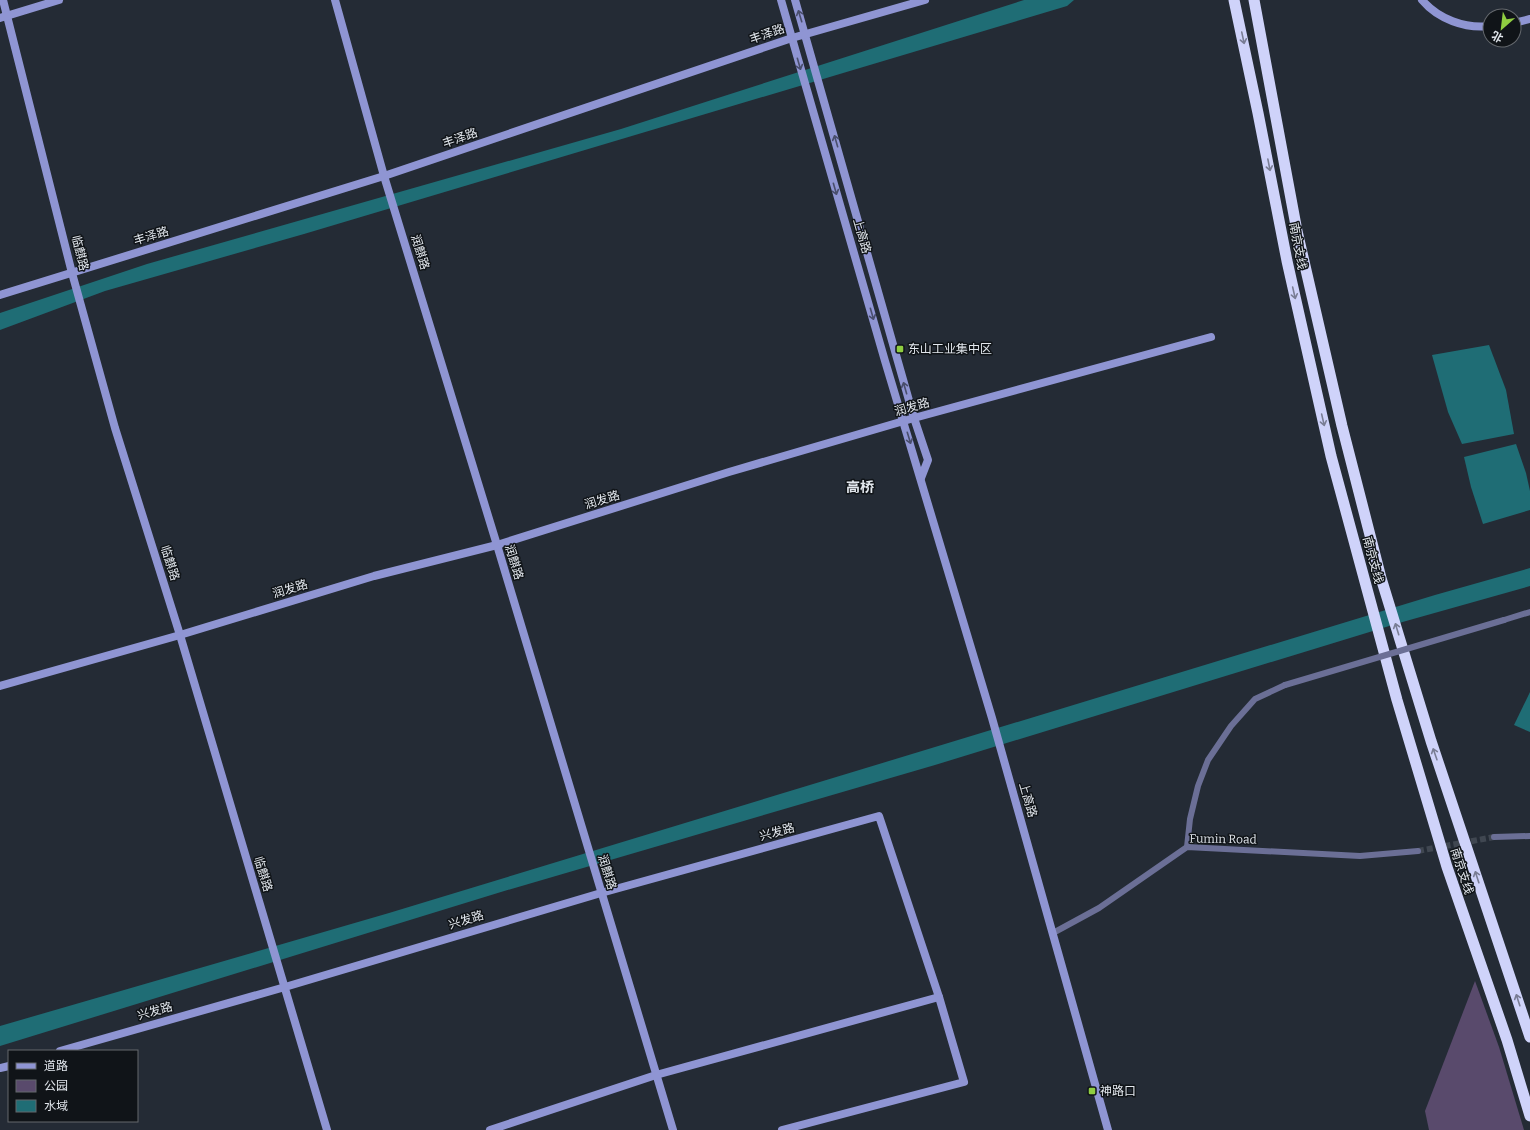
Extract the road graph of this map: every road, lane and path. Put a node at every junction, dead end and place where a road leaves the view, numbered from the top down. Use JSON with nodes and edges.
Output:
{"nodes":[{"id":1,"x":2,"y":0,"type":"edge"},
{"id":2,"x":59,"y":0,"type":"edge"},
{"id":3,"x":335,"y":0,"type":"edge"},
{"id":4,"x":780,"y":0,"type":"edge"},
{"id":5,"x":795,"y":0,"type":"edge"},
{"id":6,"x":926,"y":0,"type":"edge"},
{"id":7,"x":1234,"y":0,"type":"edge"},
{"id":8,"x":1254,"y":0,"type":"edge"},
{"id":9,"x":1422,"y":0,"type":"edge"},
{"id":10,"x":4,"y":17,"type":"edge"},
{"id":11,"x":1482,"y":27,"type":"edge"},
{"id":12,"x":806,"y":35,"type":"junction"},
{"id":13,"x":792,"y":38,"type":"junction"},
{"id":14,"x":384,"y":176,"type":"junction"},
{"id":15,"x":72,"y":273,"type":"junction"},
{"id":16,"x":0,"y":295,"type":"edge"},
{"id":17,"x":1211,"y":337,"type":"dead end"},
{"id":18,"x":914,"y":418,"type":"junction"},
{"id":19,"x":904,"y":421,"type":"junction"},
{"id":20,"x":921,"y":478,"type":"junction"},
{"id":21,"x":497,"y":545,"type":"junction"},
{"id":22,"x":1530,"y":612,"type":"edge"},
{"id":23,"x":180,"y":635,"type":"junction"},
{"id":24,"x":0,"y":686,"type":"edge"},
{"id":25,"x":1530,"y":836,"type":"edge"},
{"id":26,"x":1494,"y":837,"type":"tunnel mouth"},
{"id":27,"x":1187,"y":847,"type":"junction"},
{"id":28,"x":1418,"y":851,"type":"tunnel mouth"},
{"id":29,"x":601,"y":893,"type":"junction"},
{"id":30,"x":1053,"y":933,"type":"junction"},
{"id":31,"x":285,"y":987,"type":"junction"},
{"id":32,"x":939,"y":997,"type":"junction"},
{"id":33,"x":1530,"y":1037,"type":"edge"},
{"id":34,"x":64,"y":1050,"type":"edge"},
{"id":35,"x":656,"y":1075,"type":"junction"},
{"id":36,"x":1530,"y":1116,"type":"edge"},
{"id":37,"x":327,"y":1130,"type":"edge"},
{"id":38,"x":490,"y":1130,"type":"edge"},
{"id":39,"x":673,"y":1130,"type":"edge"},
{"id":40,"x":782,"y":1130,"type":"edge"},
{"id":41,"x":1108,"y":1130,"type":"edge"}],
"edges":[{"from":1,"to":10,"type":"street","name":"临麒路"},
{"from":2,"to":10,"type":"street"},
{"from":3,"to":14,"type":"street","name":"润麒路"},
{"from":4,"to":13,"type":"street","name":"上高路"},
{"from":12,"to":5,"type":"street","name":"上高路","one_way":true},
{"from":6,"to":12,"type":"street","name":"丰泽路"},
{"from":7,"to":36,"type":"highway","name":"南京支线","one_way":true},
{"from":33,"to":8,"type":"highway","name":"南京支线","one_way":true},
{"from":9,"to":11,"type":"street"},
{"from":10,"to":15,"type":"street","name":"临麒路"},
{"from":12,"to":13,"type":"street","name":"丰泽路"},
{"from":18,"to":12,"type":"street","name":"上高路","one_way":true},
{"from":13,"to":14,"type":"street","name":"丰泽路"},
{"from":13,"to":19,"type":"street","name":"上高路","one_way":true},
{"from":14,"to":15,"type":"street","name":"丰泽路"},
{"from":14,"to":21,"type":"street","name":"润麒路"},
{"from":15,"to":16,"type":"street","name":"丰泽路"},
{"from":15,"to":23,"type":"street","name":"临麒路"},
{"from":17,"to":18,"type":"street","name":"润发路"},
{"from":18,"to":19,"type":"street","name":"润发路"},
{"from":18,"to":20,"type":"street","name":"上高路"},
{"from":19,"to":20,"type":"street","name":"上高路","one_way":true},
{"from":19,"to":21,"type":"street","name":"润发路"},
{"from":20,"to":30,"type":"street","name":"上高路"},
{"from":21,"to":23,"type":"street","name":"润发路"},
{"from":21,"to":29,"type":"street","name":"润麒路"},
{"from":22,"to":27,"type":"street","bridge":true},
{"from":23,"to":24,"type":"street","name":"润发路"},
{"from":23,"to":31,"type":"street","name":"临麒路"},
{"from":25,"to":26,"type":"street"},
{"from":27,"to":28,"type":"street","name":"Fumin Road"},
{"from":27,"to":30,"type":"street","name":"Fumin Road"},
{"from":29,"to":31,"type":"street","name":"兴发路"},
{"from":29,"to":32,"type":"street","name":"兴发路"},
{"from":29,"to":35,"type":"street","name":"润麒路"},
{"from":30,"to":41,"type":"street","name":"上高路"},
{"from":31,"to":34,"type":"street","name":"兴发路"},
{"from":31,"to":37,"type":"street","name":"临麒路"},
{"from":32,"to":35,"type":"street"},
{"from":32,"to":40,"type":"street"},
{"from":35,"to":38,"type":"street"},
{"from":35,"to":39,"type":"street","name":"润麒路"}]}
